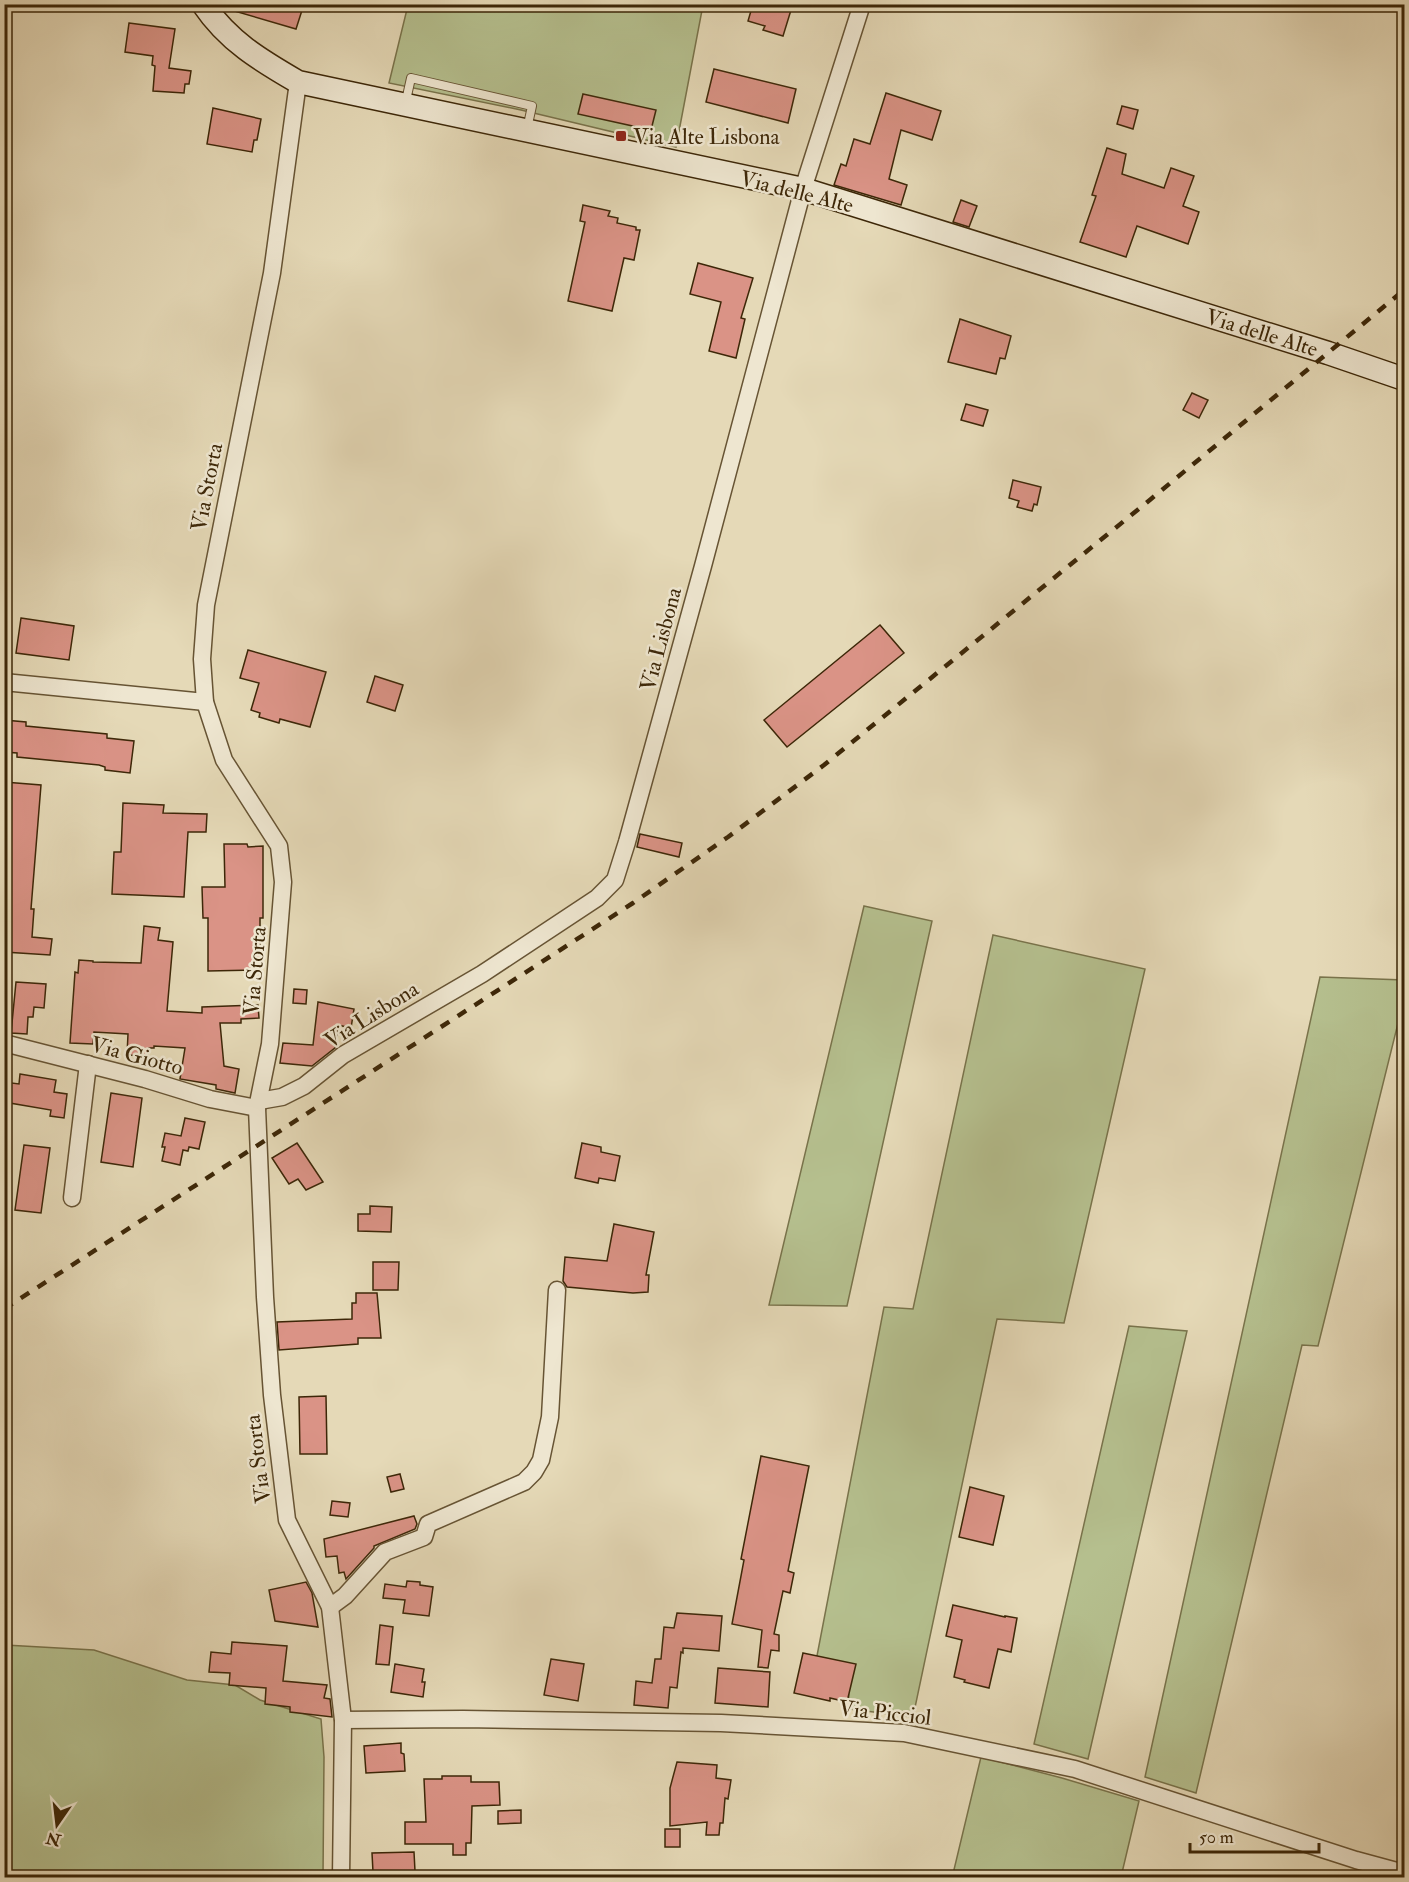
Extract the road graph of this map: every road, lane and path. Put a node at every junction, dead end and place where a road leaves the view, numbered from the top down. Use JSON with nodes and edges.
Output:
{"nodes":[{"id":1,"x":203,"y":4,"type":"edge"},
{"id":2,"x":862,"y":4,"type":"edge"},
{"id":3,"x":298,"y":82,"type":"junction"},
{"id":4,"x":803,"y":189,"type":"junction"},
{"id":5,"x":1404,"y":379,"type":"edge"},
{"id":6,"x":4,"y":682,"type":"edge"},
{"id":7,"x":205,"y":702,"type":"junction"},
{"id":8,"x":4,"y":1043,"type":"edge"},
{"id":9,"x":88,"y":1064,"type":"junction"},
{"id":10,"x":258,"y":1104,"type":"junction"},
{"id":11,"x":72,"y":1198,"type":"dead end"},
{"id":12,"x":557,"y":1290,"type":"dead end"},
{"id":13,"x":330,"y":1607,"type":"junction"},
{"id":14,"x":343,"y":1720,"type":"junction"},
{"id":15,"x":1404,"y":1873,"type":"edge"},
{"id":16,"x":341,"y":1878,"type":"edge"}],
"edges":[{"from":1,"to":3,"type":"street","name":"Via delle Alte"},
{"from":2,"to":4,"type":"street","name":"Via Lisbona"},
{"from":3,"to":4,"type":"street","name":"Via delle Alte"},
{"from":3,"to":7,"type":"street","name":"Via Storta"},
{"from":4,"to":5,"type":"street","name":"Via delle Alte"},
{"from":4,"to":10,"type":"street","name":"Via Lisbona"},
{"from":6,"to":7,"type":"street"},
{"from":7,"to":10,"type":"street","name":"Via Storta"},
{"from":8,"to":9,"type":"street","name":"Via Giotto"},
{"from":9,"to":10,"type":"street","name":"Via Giotto"},
{"from":9,"to":11,"type":"street"},
{"from":10,"to":13,"type":"street","name":"Via Storta"},
{"from":12,"to":13,"type":"street"},
{"from":13,"to":14,"type":"street","name":"Via Storta"},
{"from":14,"to":15,"type":"street","name":"Via Picciol"},
{"from":14,"to":16,"type":"street","name":"Via Storta"}]}
